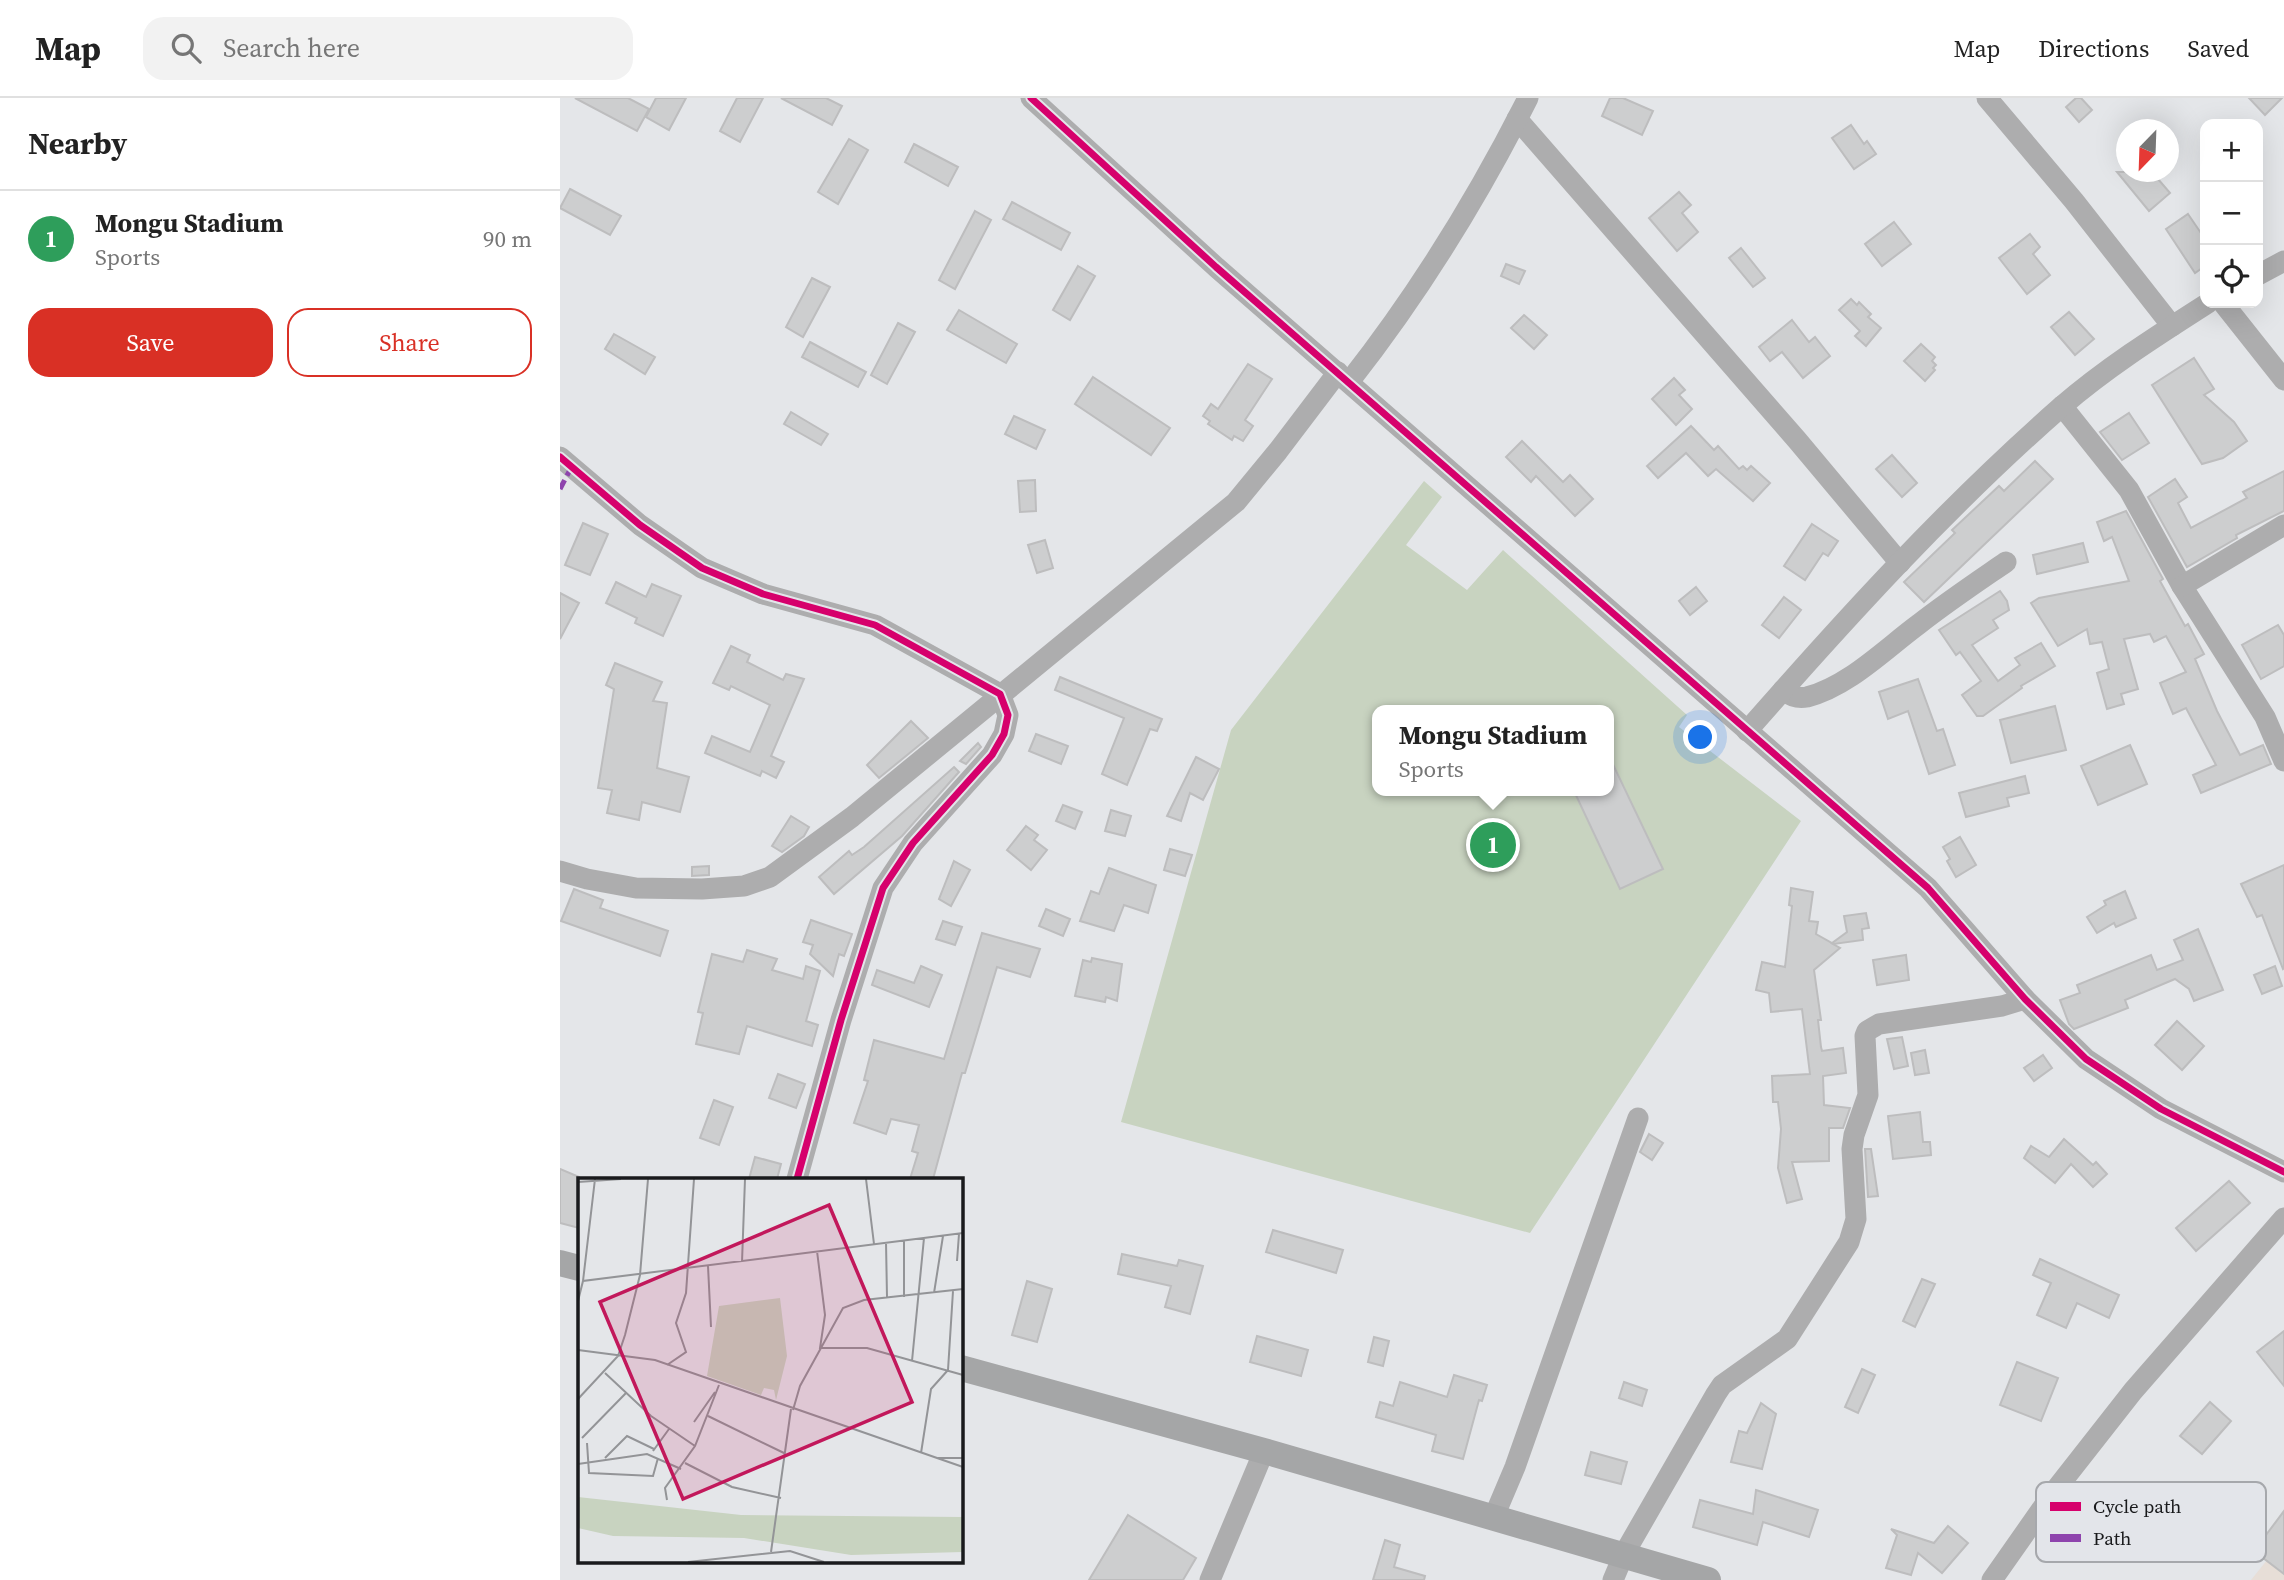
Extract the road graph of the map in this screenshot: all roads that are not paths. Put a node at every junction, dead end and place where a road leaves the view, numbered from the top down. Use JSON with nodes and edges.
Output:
{"nodes":[{"id":1,"x":1031,"y":98,"type":"edge"},
{"id":2,"x":1528,"y":98,"type":"edge"},
{"id":3,"x":1987,"y":98,"type":"edge"},
{"id":4,"x":1517,"y":119,"type":"junction"},
{"id":5,"x":2284,"y":261,"type":"edge"},
{"id":6,"x":2263,"y":272,"type":"edge"},
{"id":7,"x":2200,"y":308,"type":"edge"},
{"id":8,"x":2227,"y":308,"type":"edge"},
{"id":9,"x":2172,"y":326,"type":"junction"},
{"id":10,"x":1343,"y":377,"type":"junction"},
{"id":11,"x":2284,"y":380,"type":"edge"},
{"id":12,"x":2062,"y":406,"type":"junction"},
{"id":13,"x":560,"y":457,"type":"edge"},
{"id":14,"x":2284,"y":526,"type":"edge"},
{"id":15,"x":2006,"y":562,"type":"dead end"},
{"id":16,"x":1900,"y":563,"type":"junction"},
{"id":17,"x":2182,"y":586,"type":"junction"},
{"id":18,"x":1783,"y":690,"type":"junction"},
{"id":19,"x":1000,"y":694,"type":"junction"},
{"id":20,"x":1747,"y":731,"type":"junction"},
{"id":21,"x":2284,"y":761,"type":"edge"},
{"id":22,"x":560,"y":870,"type":"edge"},
{"id":23,"x":2025,"y":999,"type":"junction"},
{"id":24,"x":1638,"y":1118,"type":"dead end"},
{"id":25,"x":2284,"y":1171,"type":"edge"},
{"id":26,"x":797,"y":1178,"type":"edge"},
{"id":27,"x":2284,"y":1217,"type":"edge"},
{"id":28,"x":560,"y":1263,"type":"edge"},
{"id":29,"x":578,"y":1268,"type":"edge"},
{"id":30,"x":962,"y":1368,"type":"edge"},
{"id":31,"x":1265,"y":1451,"type":"junction"},
{"id":32,"x":2062,"y":1482,"type":"edge"},
{"id":33,"x":2036,"y":1517,"type":"edge"},
{"id":34,"x":1493,"y":1518,"type":"junction"},
{"id":35,"x":1624,"y":1554,"type":"junction"},
{"id":36,"x":1210,"y":1580,"type":"edge"},
{"id":37,"x":1614,"y":1580,"type":"edge"},
{"id":38,"x":1708,"y":1580,"type":"edge"},
{"id":39,"x":1992,"y":1580,"type":"edge"}],
"edges":[{"from":1,"to":10,"type":"street"},
{"from":2,"to":4,"type":"street"},
{"from":3,"to":9,"type":"street"},
{"from":4,"to":10,"type":"street"},
{"from":4,"to":16,"type":"street"},
{"from":5,"to":6,"type":"street"},
{"from":7,"to":9,"type":"street"},
{"from":8,"to":11,"type":"street"},
{"from":9,"to":12,"type":"street"},
{"from":10,"to":19,"type":"street"},
{"from":10,"to":20,"type":"street"},
{"from":12,"to":16,"type":"street"},
{"from":12,"to":17,"type":"street"},
{"from":13,"to":19,"type":"street"},
{"from":14,"to":17,"type":"street"},
{"from":15,"to":18,"type":"street"},
{"from":16,"to":18,"type":"street"},
{"from":17,"to":21,"type":"street"},
{"from":18,"to":20,"type":"street"},
{"from":19,"to":22,"type":"street"},
{"from":19,"to":26,"type":"street"},
{"from":20,"to":23,"type":"street"},
{"from":23,"to":25,"type":"street"},
{"from":23,"to":35,"type":"street"},
{"from":24,"to":34,"type":"street"},
{"from":27,"to":32,"type":"street"},
{"from":28,"to":29,"type":"main road"},
{"from":30,"to":31,"type":"main road"},
{"from":31,"to":34,"type":"main road"},
{"from":31,"to":36,"type":"street"},
{"from":33,"to":39,"type":"street"},
{"from":34,"to":35,"type":"main road"},
{"from":35,"to":37,"type":"street"},
{"from":35,"to":38,"type":"main road"}]}
